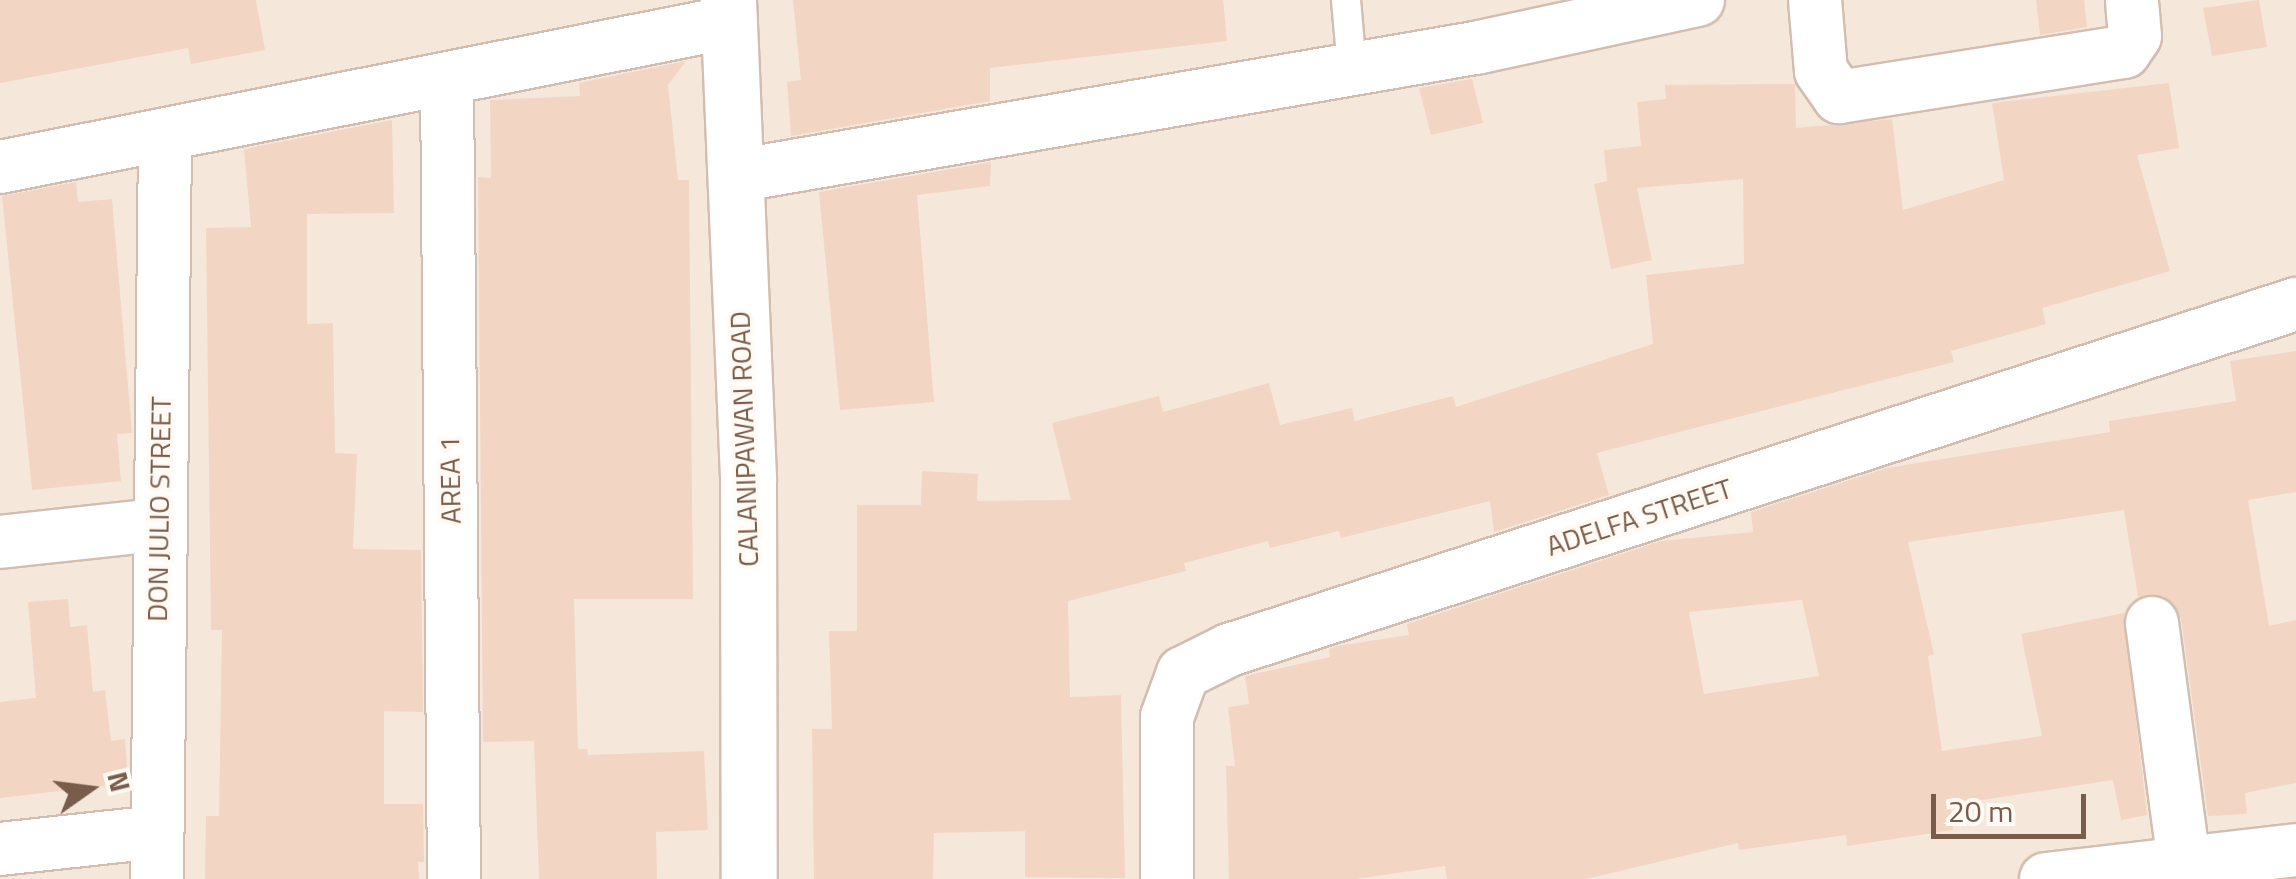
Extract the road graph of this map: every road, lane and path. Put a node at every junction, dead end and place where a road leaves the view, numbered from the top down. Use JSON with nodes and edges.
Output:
{"nodes":[{"id":1,"x":1346,"y":0,"type":"edge"},
{"id":2,"x":1698,"y":0,"type":"edge"},
{"id":3,"x":1815,"y":0,"type":"edge"},
{"id":4,"x":2132,"y":0,"type":"edge"},
{"id":5,"x":726,"y":11,"type":"edge"},
{"id":6,"x":1487,"y":24,"type":"edge"},
{"id":7,"x":1352,"y":69,"type":"junction"},
{"id":8,"x":446,"y":81,"type":"junction"},
{"id":9,"x":165,"y":139,"type":"junction"},
{"id":10,"x":0,"y":167,"type":"edge"},
{"id":11,"x":735,"y":176,"type":"junction"},
{"id":12,"x":2296,"y":304,"type":"edge"},
{"id":13,"x":157,"y":526,"type":"junction"},
{"id":14,"x":0,"y":542,"type":"edge"},
{"id":15,"x":2152,"y":622,"type":"dead end"},
{"id":16,"x":0,"y":849,"type":"edge"},
{"id":17,"x":2296,"y":850,"type":"edge"},
{"id":18,"x":157,"y":855,"type":"edge"},
{"id":19,"x":2184,"y":863,"type":"junction"},
{"id":20,"x":454,"y":879,"type":"edge"},
{"id":21,"x":749,"y":879,"type":"edge"},
{"id":22,"x":1166,"y":879,"type":"edge"},
{"id":23,"x":2046,"y":879,"type":"edge"}],
"edges":[{"from":1,"to":7,"type":"lane"},
{"from":2,"to":6,"type":"street"},
{"from":3,"to":4,"type":"street"},
{"from":5,"to":8,"type":"street"},
{"from":5,"to":11,"type":"street","name":"CALANIPAWAN ROAD"},
{"from":6,"to":7,"type":"street"},
{"from":7,"to":11,"type":"street"},
{"from":8,"to":9,"type":"street"},
{"from":8,"to":20,"type":"street","name":"AREA 1"},
{"from":9,"to":10,"type":"street"},
{"from":9,"to":13,"type":"street","name":"DON JULIO STREET"},
{"from":11,"to":21,"type":"street","name":"CALANIPAWAN ROAD"},
{"from":12,"to":22,"type":"street","name":"ADELFA STREET"},
{"from":13,"to":14,"type":"street"},
{"from":13,"to":18,"type":"street","name":"DON JULIO STREET"},
{"from":15,"to":19,"type":"street"},
{"from":16,"to":18,"type":"street"},
{"from":17,"to":19,"type":"street"},
{"from":19,"to":23,"type":"street"}]}
